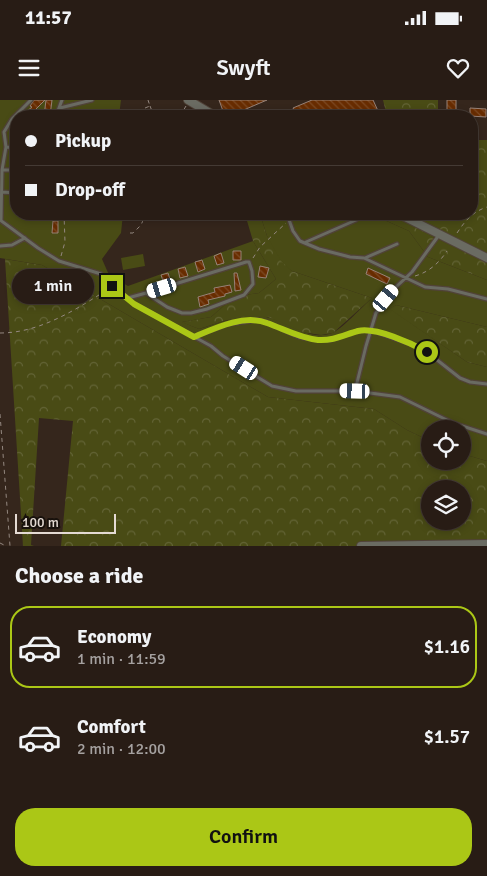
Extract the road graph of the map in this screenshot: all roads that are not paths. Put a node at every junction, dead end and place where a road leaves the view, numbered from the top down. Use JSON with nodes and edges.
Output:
{"nodes":[{"id":1,"x":31,"y":100,"type":"edge"},
{"id":2,"x":62,"y":100,"type":"edge"},
{"id":3,"x":92,"y":100,"type":"edge"},
{"id":4,"x":189,"y":100,"type":"edge"},
{"id":5,"x":60,"y":108,"type":"joint"},
{"id":6,"x":21,"y":110,"type":"edge"},
{"id":7,"x":205,"y":110,"type":"edge"},
{"id":8,"x":10,"y":122,"type":"edge"},
{"id":9,"x":6,"y":147,"type":"junction"},
{"id":10,"x":10,"y":147,"type":"edge"},
{"id":11,"x":2,"y":170,"type":"junction"},
{"id":12,"x":10,"y":170,"type":"edge"},
{"id":13,"x":1,"y":175,"type":"edge"},
{"id":14,"x":2,"y":192,"type":"junction"},
{"id":15,"x":10,"y":193,"type":"edge"},
{"id":16,"x":1,"y":197,"type":"edge"},
{"id":17,"x":0,"y":220,"type":"edge"},
{"id":18,"x":288,"y":220,"type":"edge"},
{"id":19,"x":356,"y":220,"type":"dead end"},
{"id":20,"x":411,"y":220,"type":"edge"},
{"id":21,"x":440,"y":234,"type":"junction"},
{"id":22,"x":25,"y":238,"type":"junction"},
{"id":23,"x":305,"y":242,"type":"junction"},
{"id":24,"x":397,"y":244,"type":"dead end"},
{"id":25,"x":0,"y":246,"type":"edge"},
{"id":26,"x":364,"y":258,"type":"junction"},
{"id":27,"x":487,"y":258,"type":"edge"},
{"id":28,"x":405,"y":278,"type":"junction"},
{"id":29,"x":146,"y":293,"type":"junction"},
{"id":30,"x":127,"y":298,"type":"junction"},
{"id":31,"x":487,"y":298,"type":"edge"},
{"id":32,"x":370,"y":330,"type":"junction"},
{"id":33,"x":194,"y":337,"type":"junction"},
{"id":34,"x":487,"y":384,"type":"edge"},
{"id":35,"x":355,"y":391,"type":"junction"},
{"id":36,"x":487,"y":434,"type":"edge"},
{"id":37,"x":487,"y":544,"type":"edge"},
{"id":38,"x":361,"y":546,"type":"edge"}],
"edges":[{"from":1,"to":6,"type":"lane"},
{"from":2,"to":5,"type":"lane"},
{"from":3,"to":5,"type":"lane"},
{"from":4,"to":7,"type":"street"},
{"from":8,"to":9,"type":"lane"},
{"from":9,"to":10,"type":"lane"},
{"from":9,"to":11,"type":"lane"},
{"from":11,"to":12,"type":"lane"},
{"from":11,"to":13,"type":"lane"},
{"from":13,"to":14,"type":"lane"},
{"from":14,"to":15,"type":"lane"},
{"from":14,"to":16,"type":"lane"},
{"from":16,"to":17,"type":"lane"},
{"from":17,"to":22,"type":"lane"},
{"from":18,"to":23,"type":"lane"},
{"from":19,"to":23,"type":"lane"},
{"from":20,"to":21,"type":"street"},
{"from":21,"to":27,"type":"street"},
{"from":21,"to":28,"type":"lane"},
{"from":22,"to":25,"type":"lane"},
{"from":22,"to":30,"type":"lane"},
{"from":23,"to":26,"type":"lane"},
{"from":24,"to":26,"type":"lane"},
{"from":26,"to":28,"type":"lane"},
{"from":28,"to":31,"type":"lane"},
{"from":28,"to":32,"type":"lane"},
{"from":29,"to":29,"type":"lane"},
{"from":29,"to":30,"type":"lane"},
{"from":30,"to":33,"type":"lane"},
{"from":32,"to":33,"type":"lane"},
{"from":32,"to":34,"type":"lane"},
{"from":32,"to":35,"type":"lane"},
{"from":33,"to":35,"type":"lane"},
{"from":35,"to":36,"type":"lane"},
{"from":37,"to":38,"type":"street"}]}
